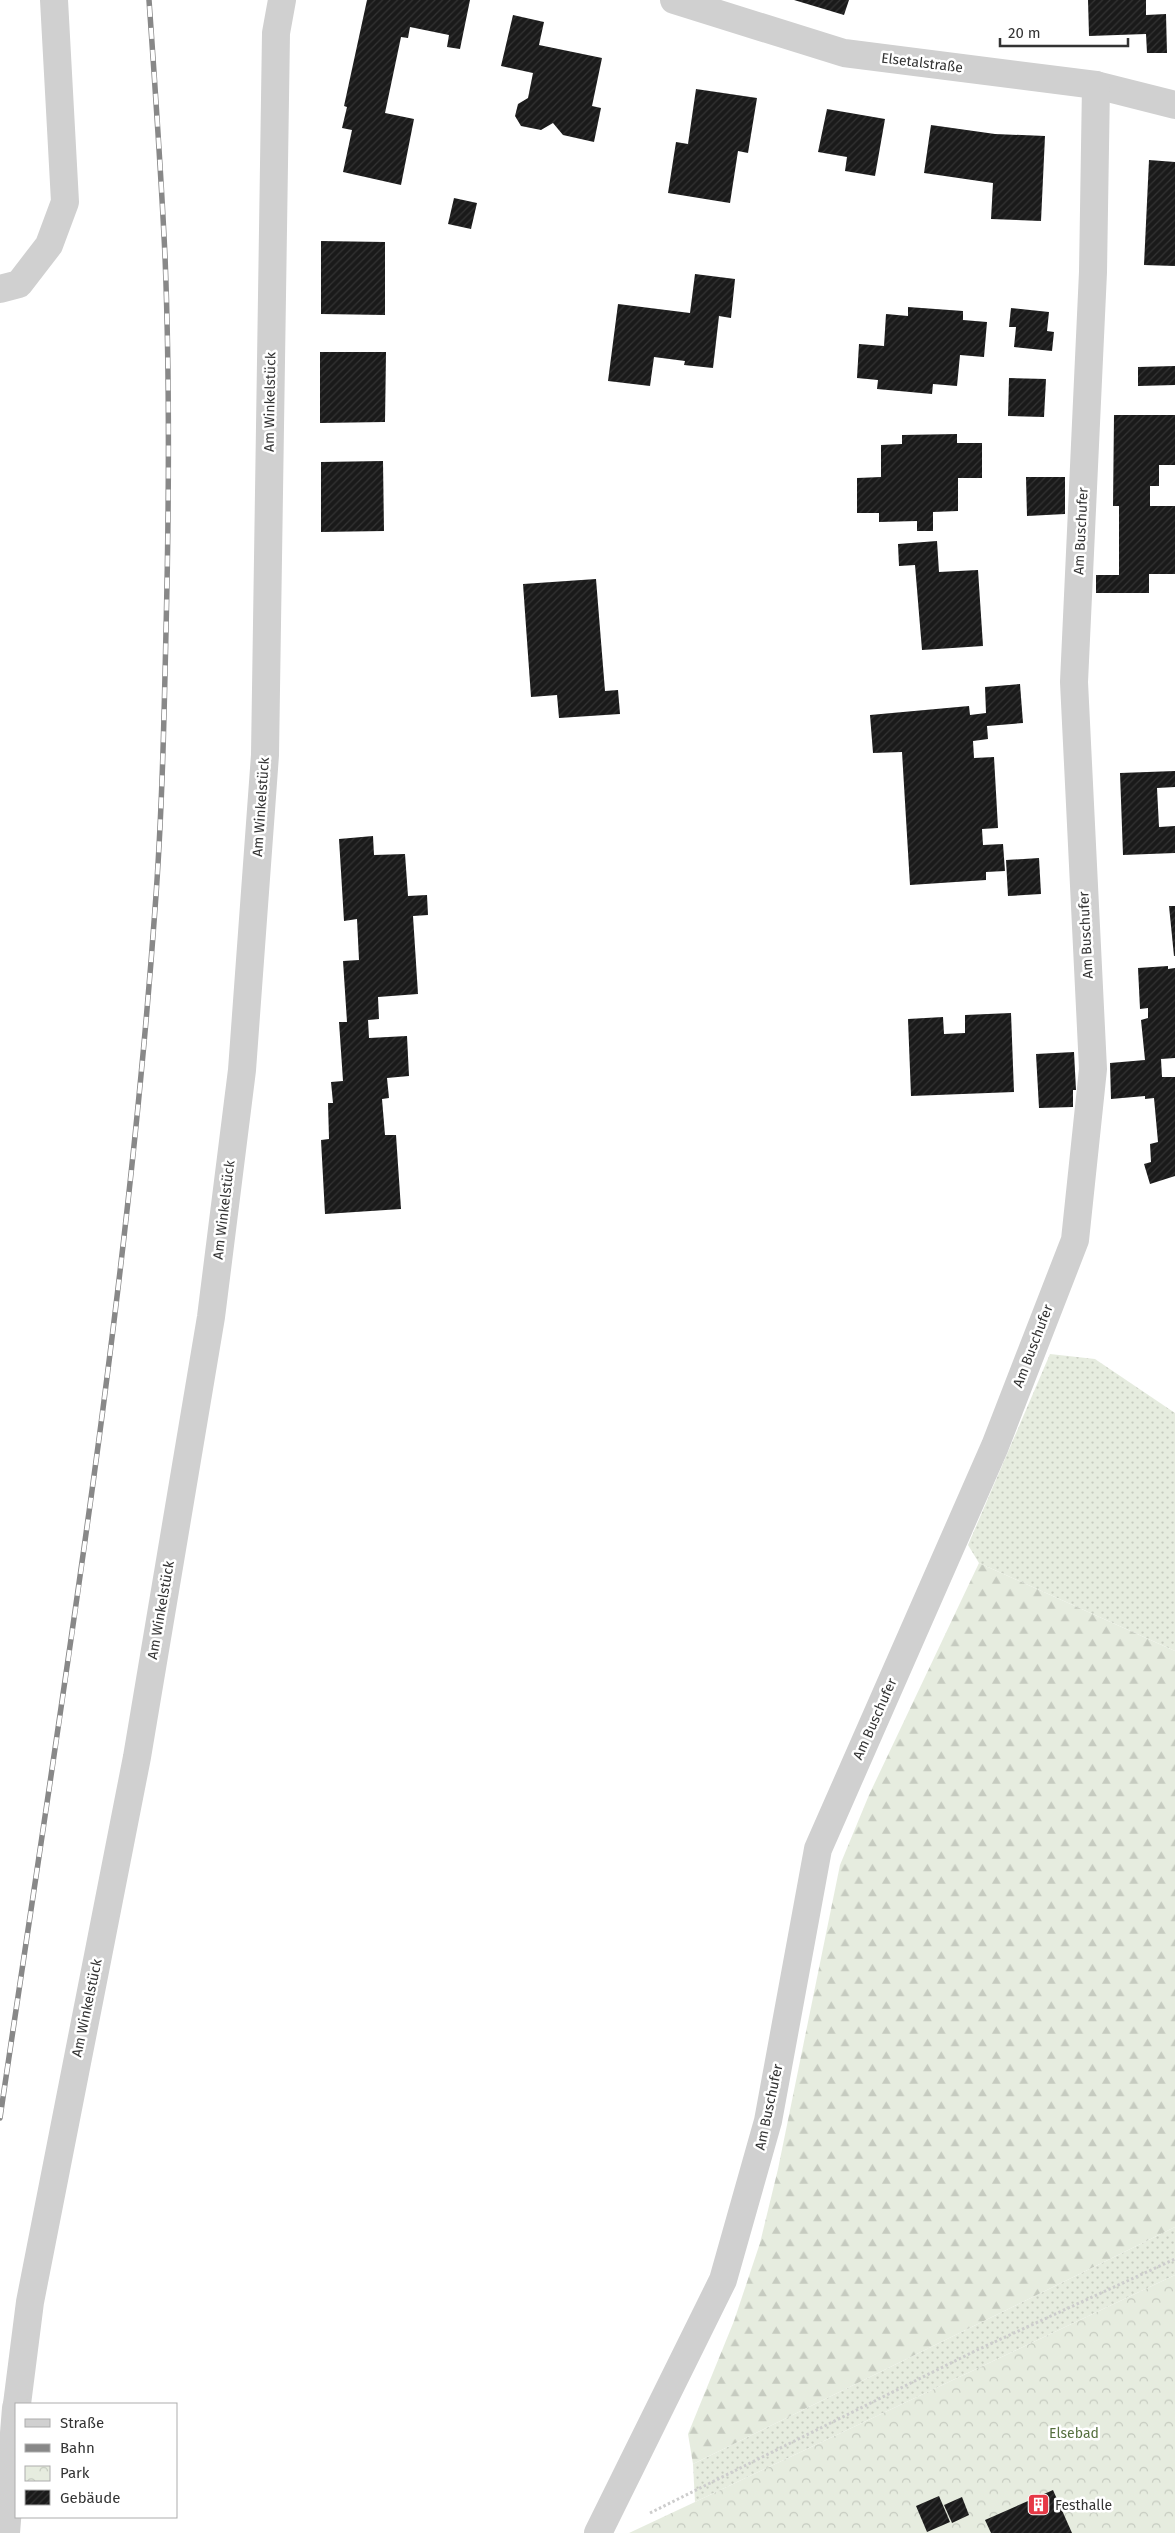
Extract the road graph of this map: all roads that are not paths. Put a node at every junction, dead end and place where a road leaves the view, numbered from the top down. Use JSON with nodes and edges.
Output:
{"nodes":[{"id":1,"x":54,"y":0,"type":"edge"},
{"id":2,"x":282,"y":0,"type":"edge"},
{"id":3,"x":674,"y":0,"type":"edge"},
{"id":4,"x":1096,"y":85,"type":"junction"},
{"id":5,"x":1175,"y":105,"type":"edge"},
{"id":6,"x":0,"y":289,"type":"edge"},
{"id":7,"x":16,"y":2403,"type":"edge"},
{"id":8,"x":15,"y":2419,"type":"edge"},
{"id":9,"x":6,"y":2533,"type":"edge"},
{"id":10,"x":598,"y":2533,"type":"edge"}],
"edges":[{"from":1,"to":6,"type":"street"},
{"from":2,"to":7,"type":"street","name":"Am Winkelstück"},
{"from":3,"to":4,"type":"street","name":"Elsetalstraße"},
{"from":4,"to":5,"type":"street","name":"Elsetalstraße"},
{"from":4,"to":10,"type":"street","name":"Am Buschufer"},
{"from":8,"to":9,"type":"street","name":"Am Winkelstück"}]}
